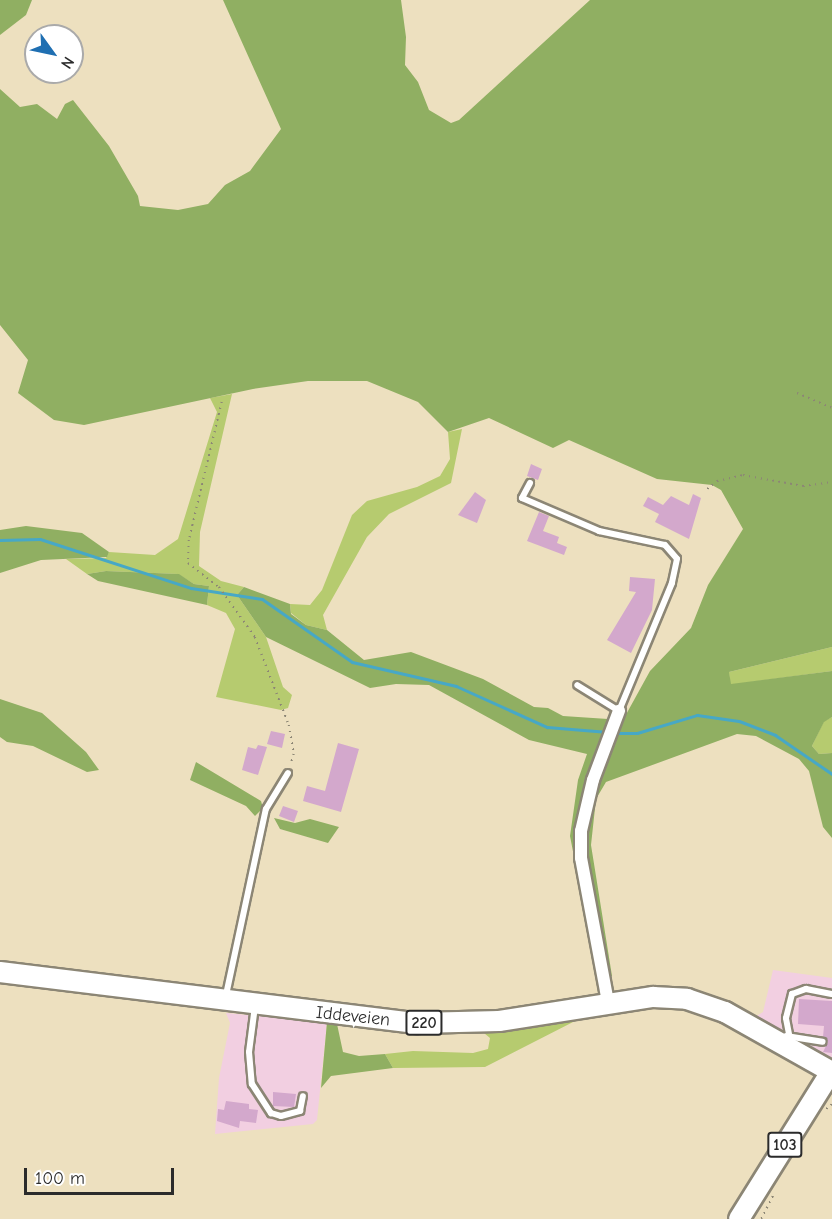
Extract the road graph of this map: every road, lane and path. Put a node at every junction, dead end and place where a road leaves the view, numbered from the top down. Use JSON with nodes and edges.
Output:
{"nodes":[{"id":1,"x":797,"y":393,"type":"dead end"},
{"id":2,"x":222,"y":402,"type":"dead end"},
{"id":3,"x":832,"y":408,"type":"edge"},
{"id":4,"x":832,"y":482,"type":"edge"},
{"id":5,"x":530,"y":483,"type":"dead end"},
{"id":6,"x":707,"y":489,"type":"dead end"},
{"id":7,"x":576,"y":685,"type":"dead end"},
{"id":8,"x":619,"y":711,"type":"junction"},
{"id":9,"x":288,"y":773,"type":"joint"},
{"id":10,"x":0,"y":972,"type":"edge"},
{"id":11,"x":832,"y":994,"type":"edge"},
{"id":12,"x":225,"y":1002,"type":"junction"},
{"id":13,"x":608,"y":1002,"type":"junction"},
{"id":14,"x":255,"y":1006,"type":"junction"},
{"id":15,"x":782,"y":1038,"type":"junction"},
{"id":16,"x":823,"y":1042,"type":"dead end"},
{"id":17,"x":832,"y":1072,"type":"edge"},
{"id":18,"x":303,"y":1096,"type":"dead end"},
{"id":19,"x":739,"y":1219,"type":"edge"}],
"edges":[{"from":1,"to":3,"type":"path"},
{"from":2,"to":9,"type":"path"},
{"from":4,"to":6,"type":"path"},
{"from":5,"to":8,"type":"lane"},
{"from":7,"to":8,"type":"lane"},
{"from":8,"to":13,"type":"street"},
{"from":9,"to":12,"type":"lane"},
{"from":10,"to":12,"type":"main road","name":"Iddeveien","number":"220"},
{"from":11,"to":15,"type":"lane"},
{"from":12,"to":14,"type":"main road","name":"Iddeveien","number":"220"},
{"from":13,"to":14,"type":"main road","name":"Iddeveien","number":"220"},
{"from":13,"to":15,"type":"main road","name":"Iddeveien","number":"220"},
{"from":14,"to":18,"type":"lane"},
{"from":15,"to":16,"type":"lane"},
{"from":15,"to":17,"type":"main road","name":"Iddeveien","number":"220"},
{"from":17,"to":19,"type":"main road","number":"103"}]}
